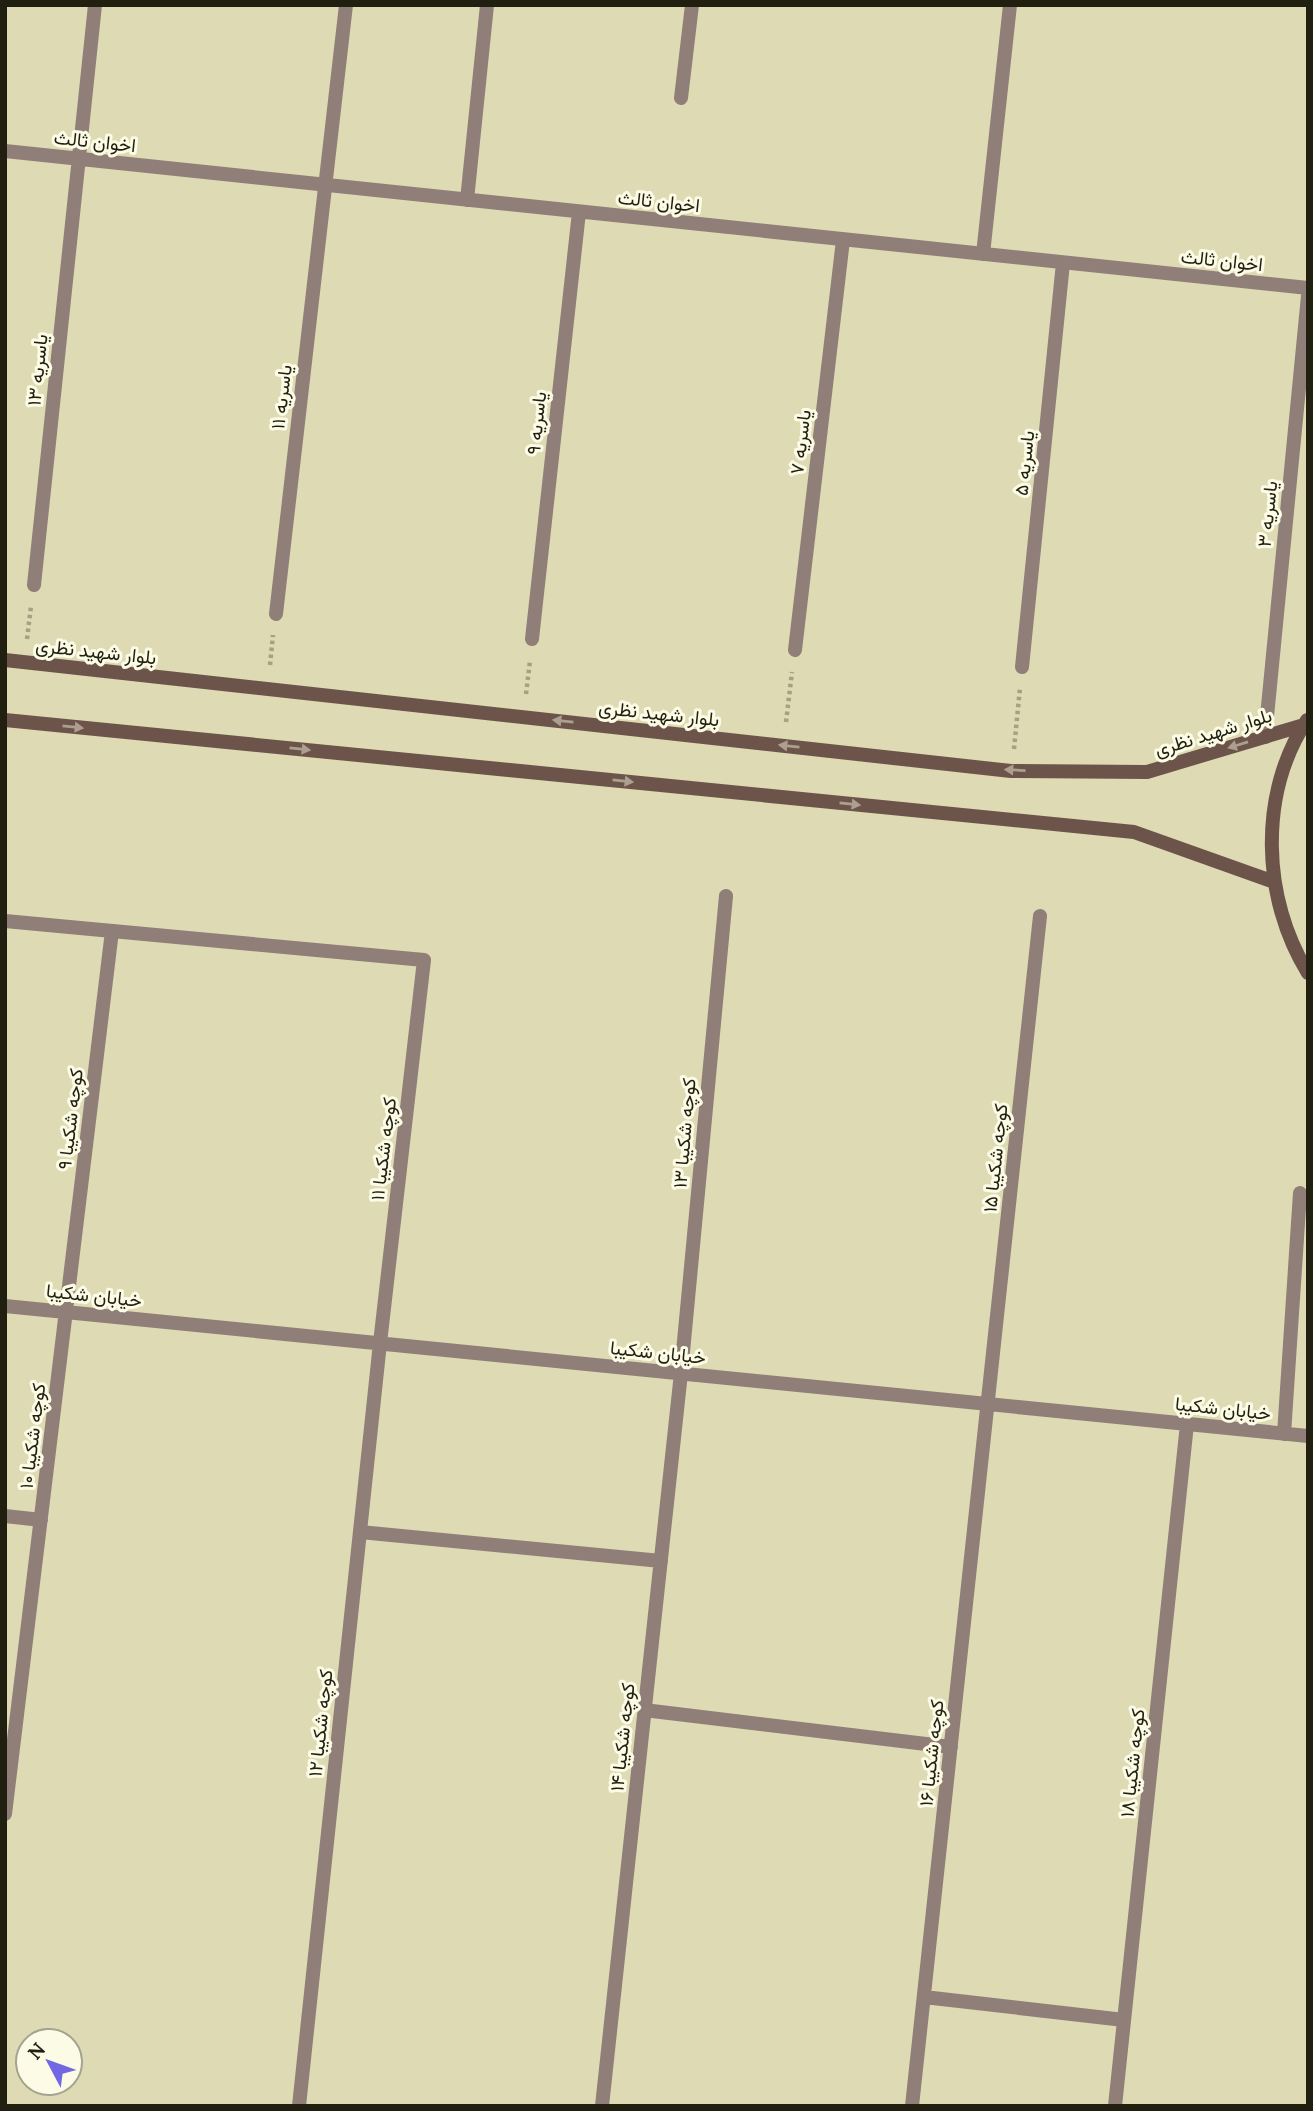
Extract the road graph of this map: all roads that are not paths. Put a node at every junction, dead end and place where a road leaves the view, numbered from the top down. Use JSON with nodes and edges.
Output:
{"nodes":[{"id":1,"x":95,"y":5,"type":"edge"},
{"id":2,"x":346,"y":5,"type":"edge"},
{"id":3,"x":487,"y":5,"type":"edge"},
{"id":4,"x":692,"y":5,"type":"edge"},
{"id":5,"x":1010,"y":5,"type":"edge"},
{"id":6,"x":681,"y":98,"type":"dead end"},
{"id":7,"x":5,"y":151,"type":"edge"},
{"id":8,"x":78,"y":159,"type":"junction"},
{"id":9,"x":326,"y":185,"type":"junction"},
{"id":10,"x":467,"y":200,"type":"junction"},
{"id":11,"x":579,"y":212,"type":"junction"},
{"id":12,"x":843,"y":240,"type":"junction"},
{"id":13,"x":983,"y":254,"type":"junction"},
{"id":14,"x":1063,"y":263,"type":"junction"},
{"id":15,"x":1308,"y":288,"type":"edge"},
{"id":16,"x":1308,"y":296,"type":"edge"},
{"id":17,"x":34,"y":585,"type":"road end"},
{"id":18,"x":276,"y":614,"type":"road end"},
{"id":19,"x":532,"y":639,"type":"road end"},
{"id":20,"x":795,"y":650,"type":"road end"},
{"id":21,"x":5,"y":660,"type":"edge"},
{"id":22,"x":1022,"y":667,"type":"road end"},
{"id":23,"x":5,"y":720,"type":"edge"},
{"id":24,"x":1306,"y":722,"type":"edge"},
{"id":25,"x":1265,"y":737,"type":"junction"},
{"id":26,"x":1274,"y":882,"type":"junction"},
{"id":27,"x":726,"y":896,"type":"dead end"},
{"id":28,"x":1040,"y":916,"type":"dead end"},
{"id":29,"x":5,"y":921,"type":"edge"},
{"id":30,"x":112,"y":931,"type":"junction"},
{"id":31,"x":1308,"y":973,"type":"edge"},
{"id":32,"x":1300,"y":1193,"type":"dead end"},
{"id":33,"x":5,"y":1306,"type":"edge"},
{"id":34,"x":66,"y":1312,"type":"junction"},
{"id":35,"x":380,"y":1343,"type":"junction"},
{"id":36,"x":681,"y":1373,"type":"junction"},
{"id":37,"x":988,"y":1404,"type":"junction"},
{"id":38,"x":1187,"y":1424,"type":"junction"},
{"id":39,"x":1284,"y":1434,"type":"junction"},
{"id":40,"x":1308,"y":1436,"type":"edge"},
{"id":41,"x":5,"y":1516,"type":"edge"},
{"id":42,"x":41,"y":1520,"type":"junction"},
{"id":43,"x":360,"y":1532,"type":"junction"},
{"id":44,"x":661,"y":1561,"type":"junction"},
{"id":45,"x":644,"y":1710,"type":"junction"},
{"id":46,"x":951,"y":1747,"type":"junction"},
{"id":47,"x":5,"y":1814,"type":"edge"},
{"id":48,"x":924,"y":1997,"type":"junction"},
{"id":49,"x":1125,"y":2020,"type":"junction"},
{"id":50,"x":299,"y":2106,"type":"edge"},
{"id":51,"x":602,"y":2106,"type":"edge"},
{"id":52,"x":912,"y":2106,"type":"edge"},
{"id":53,"x":1115,"y":2106,"type":"edge"}],
"edges":[{"from":1,"to":8,"type":"street","name":"یاسریه ۱۳"},
{"from":2,"to":9,"type":"street","name":"یاسریه ۱۱"},
{"from":3,"to":10,"type":"street"},
{"from":4,"to":6,"type":"street"},
{"from":5,"to":13,"type":"street"},
{"from":7,"to":8,"type":"street","name":"اخوان ثالث"},
{"from":8,"to":9,"type":"street","name":"اخوان ثالث"},
{"from":8,"to":17,"type":"street","name":"یاسریه ۱۳"},
{"from":9,"to":10,"type":"street","name":"اخوان ثالث"},
{"from":9,"to":18,"type":"street","name":"یاسریه ۱۱"},
{"from":10,"to":11,"type":"street","name":"اخوان ثالث"},
{"from":11,"to":12,"type":"street","name":"اخوان ثالث"},
{"from":11,"to":19,"type":"street","name":"یاسریه ۹"},
{"from":12,"to":13,"type":"street","name":"اخوان ثالث"},
{"from":12,"to":20,"type":"street","name":"یاسریه ۷"},
{"from":13,"to":14,"type":"street","name":"اخوان ثالث"},
{"from":14,"to":15,"type":"street","name":"اخوان ثالث"},
{"from":14,"to":22,"type":"street","name":"یاسریه ۵"},
{"from":16,"to":25,"type":"street","name":"یاسریه ۳"},
{"from":25,"to":21,"type":"main road","name":"بلوار شهید نظری","one_way":true},
{"from":23,"to":26,"type":"main road","one_way":true},
{"from":24,"to":25,"type":"main road","name":"بلوار شهید نظری"},
{"from":24,"to":26,"type":"main road"},
{"from":26,"to":31,"type":"main road"},
{"from":27,"to":36,"type":"street","name":"کوچه شکیبا ۱۳"},
{"from":28,"to":37,"type":"street","name":"کوچه شکیبا ۱۵"},
{"from":29,"to":30,"type":"street"},
{"from":30,"to":34,"type":"street","name":"کوچه شکیبا ۹"},
{"from":30,"to":35,"type":"street","name":"کوچه شکیبا ۱۱"},
{"from":32,"to":39,"type":"street"},
{"from":33,"to":34,"type":"street","name":"خیابان شکیبا"},
{"from":34,"to":35,"type":"street","name":"خیابان شکیبا"},
{"from":34,"to":42,"type":"street","name":"کوچه شکیبا ۱۰"},
{"from":35,"to":36,"type":"street","name":"خیابان شکیبا"},
{"from":35,"to":43,"type":"street","name":"کوچه شکیبا ۱۲"},
{"from":36,"to":37,"type":"street","name":"خیابان شکیبا"},
{"from":36,"to":44,"type":"street","name":"کوچه شکیبا ۱۴"},
{"from":37,"to":38,"type":"street","name":"خیابان شکیبا"},
{"from":37,"to":46,"type":"street","name":"کوچه شکیبا ۱۶"},
{"from":38,"to":39,"type":"street","name":"خیابان شکیبا"},
{"from":38,"to":49,"type":"street","name":"کوچه شکیبا ۱۸"},
{"from":39,"to":40,"type":"street","name":"خیابان شکیبا"},
{"from":41,"to":42,"type":"street"},
{"from":42,"to":47,"type":"street","name":"کوچه شکیبا ۱۰"},
{"from":43,"to":44,"type":"street"},
{"from":43,"to":50,"type":"street","name":"کوچه شکیبا ۱۲"},
{"from":44,"to":45,"type":"street","name":"کوچه شکیبا ۱۴"},
{"from":45,"to":46,"type":"street"},
{"from":45,"to":51,"type":"street","name":"کوچه شکیبا ۱۴"},
{"from":46,"to":48,"type":"street","name":"کوچه شکیبا ۱۶"},
{"from":48,"to":49,"type":"street"},
{"from":48,"to":52,"type":"street","name":"کوچه شکیبا ۱۶"},
{"from":49,"to":53,"type":"street","name":"کوچه شکیبا ۱۸"}]}
